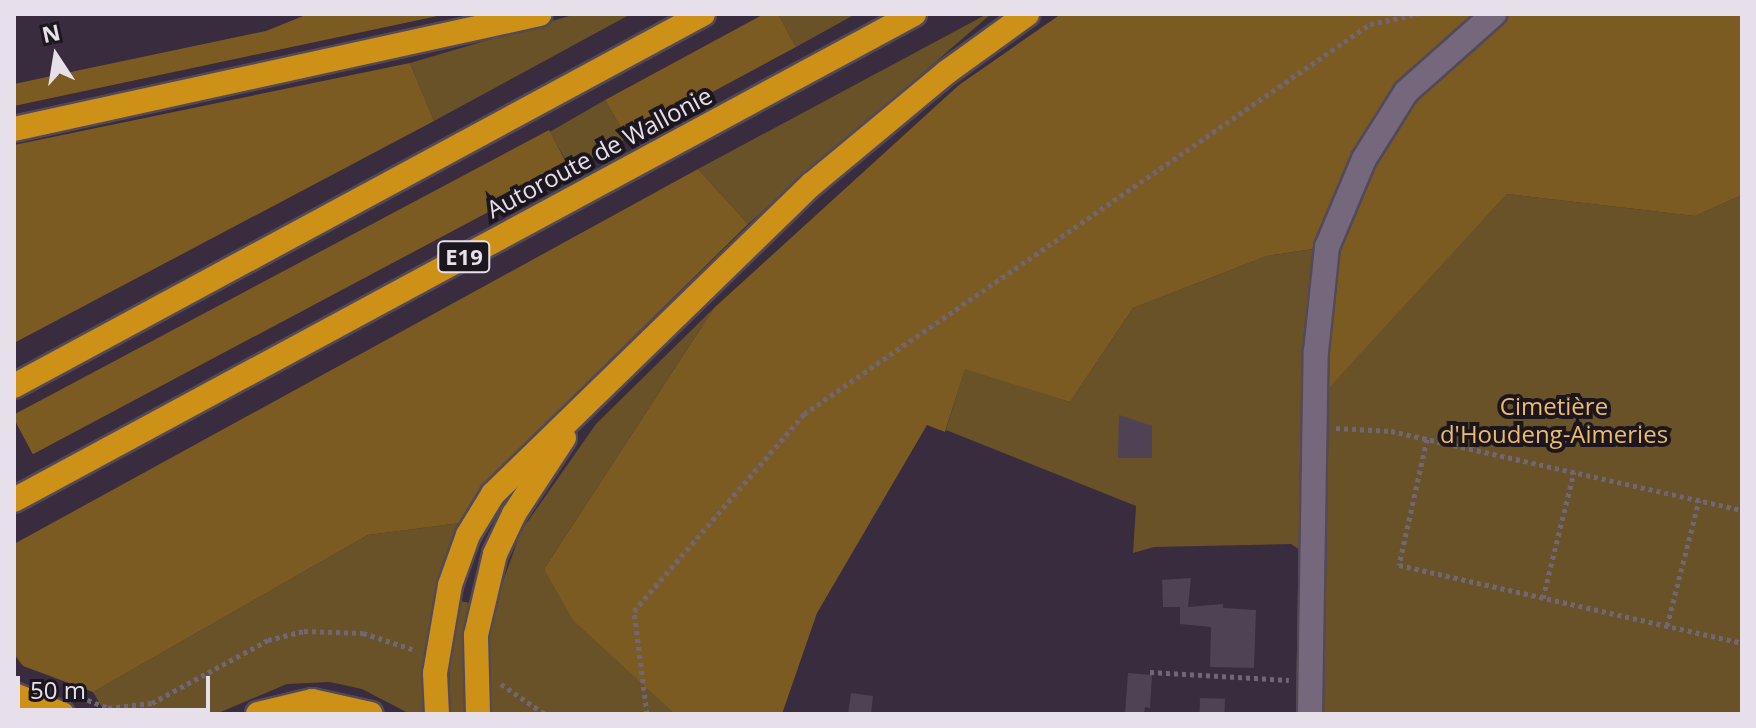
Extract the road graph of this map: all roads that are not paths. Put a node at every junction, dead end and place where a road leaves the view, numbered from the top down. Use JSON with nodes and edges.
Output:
{"nodes":[{"id":1,"x":540,"y":14,"type":"edge"},
{"id":2,"x":703,"y":14,"type":"edge"},
{"id":3,"x":914,"y":14,"type":"edge"},
{"id":4,"x":1027,"y":14,"type":"edge"},
{"id":5,"x":1494,"y":14,"type":"edge"},
{"id":6,"x":14,"y":129,"type":"edge"},
{"id":7,"x":14,"y":386,"type":"edge"},
{"id":8,"x":590,"y":400,"type":"junction"},
{"id":9,"x":14,"y":500,"type":"edge"},
{"id":10,"x":14,"y":695,"type":"edge"},
{"id":11,"x":65,"y":703,"type":"edge"},
{"id":12,"x":258,"y":714,"type":"edge"},
{"id":13,"x":371,"y":714,"type":"edge"},
{"id":14,"x":437,"y":714,"type":"edge"},
{"id":15,"x":478,"y":714,"type":"edge"},
{"id":16,"x":1310,"y":714,"type":"edge"}],
"edges":[{"from":1,"to":6,"type":"highway"},
{"from":2,"to":7,"type":"highway"},
{"from":3,"to":9,"type":"highway","name":"Autoroute de Wallonie","number":"E19"},
{"from":4,"to":8,"type":"highway"},
{"from":5,"to":16,"type":"street"},
{"from":8,"to":14,"type":"highway"},
{"from":8,"to":15,"type":"highway"},
{"from":10,"to":11,"type":"highway"},
{"from":12,"to":13,"type":"highway"}]}
